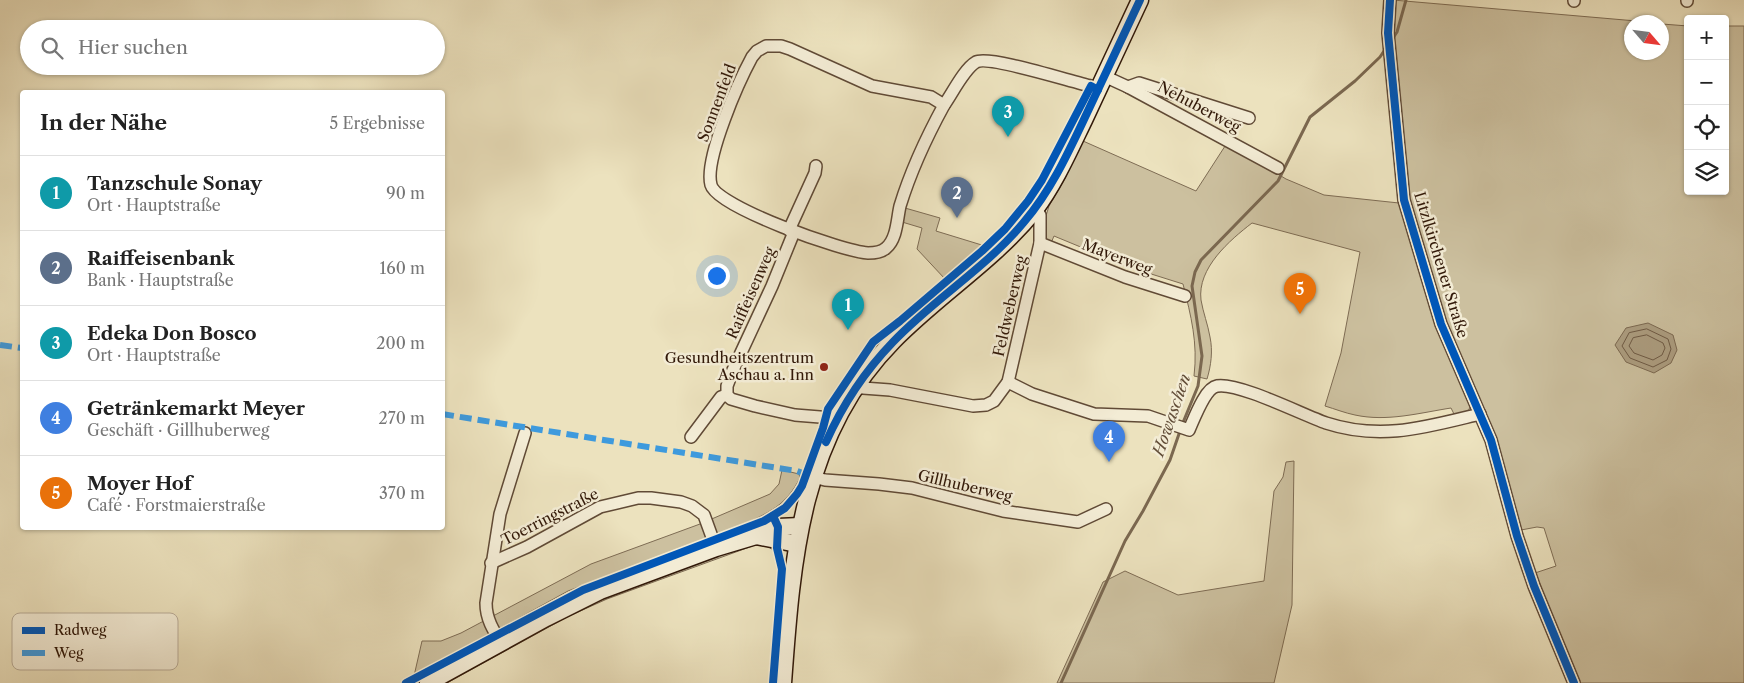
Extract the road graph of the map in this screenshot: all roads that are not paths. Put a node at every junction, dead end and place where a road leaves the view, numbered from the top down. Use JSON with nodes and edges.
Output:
{"nodes":[{"id":1,"x":1140,"y":0,"type":"edge"},
{"id":2,"x":1390,"y":0,"type":"edge"},
{"id":3,"x":1101,"y":83,"type":"junction"},
{"id":4,"x":1128,"y":86,"type":"junction"},
{"id":5,"x":944,"y":105,"type":"junction"},
{"id":6,"x":1249,"y":118,"type":"dead end"},
{"id":7,"x":816,"y":166,"type":"dead end"},
{"id":8,"x":1278,"y":168,"type":"dead end"},
{"id":9,"x":1035,"y":209,"type":"junction"},
{"id":10,"x":792,"y":231,"type":"junction"},
{"id":11,"x":1040,"y":243,"type":"junction"},
{"id":12,"x":1185,"y":296,"type":"dead end"},
{"id":13,"x":1008,"y":382,"type":"junction"},
{"id":14,"x":858,"y":385,"type":"junction"},
{"id":15,"x":727,"y":394,"type":"junction"},
{"id":16,"x":1480,"y":414,"type":"junction"},
{"id":17,"x":835,"y":422,"type":"junction"},
{"id":18,"x":525,"y":433,"type":"dead end"},
{"id":19,"x":691,"y":437,"type":"dead end"},
{"id":20,"x":813,"y":477,"type":"junction"},
{"id":21,"x":1106,"y":508,"type":"dead end"},
{"id":22,"x":800,"y":526,"type":"junction"},
{"id":23,"x":756,"y":536,"type":"junction"},
{"id":24,"x":797,"y":544,"type":"junction"},
{"id":25,"x":716,"y":548,"type":"junction"},
{"id":26,"x":491,"y":563,"type":"junction"},
{"id":27,"x":502,"y":644,"type":"junction"},
{"id":28,"x":428,"y":683,"type":"edge"},
{"id":29,"x":783,"y":683,"type":"edge"},
{"id":30,"x":1574,"y":683,"type":"edge"}],
"edges":[{"from":1,"to":3,"type":"main road"},
{"from":2,"to":16,"type":"street","name":"Litzlkirchener Straße"},
{"from":3,"to":4,"type":"street","name":"Nehuberweg"},
{"from":3,"to":5,"type":"street","name":"Sonnenfeld"},
{"from":3,"to":9,"type":"main road"},
{"from":4,"to":6,"type":"street"},
{"from":4,"to":8,"type":"street","name":"Nehuberweg"},
{"from":5,"to":10,"type":"street","name":"Sonnenfeld"},
{"from":5,"to":10,"type":"street","name":"Sonnenfeld"},
{"from":7,"to":10,"type":"street"},
{"from":9,"to":11,"type":"street","name":"Feldweberweg"},
{"from":9,"to":14,"type":"main road"},
{"from":10,"to":15,"type":"street","name":"Raiffeisenweg"},
{"from":11,"to":12,"type":"street","name":"Mayerweg"},
{"from":11,"to":13,"type":"street","name":"Feldweberweg"},
{"from":13,"to":14,"type":"street"},
{"from":13,"to":16,"type":"street"},
{"from":14,"to":17,"type":"main road"},
{"from":15,"to":17,"type":"street"},
{"from":15,"to":19,"type":"street"},
{"from":16,"to":30,"type":"street","name":"Litzlkirchener Straße"},
{"from":17,"to":20,"type":"main road"},
{"from":18,"to":26,"type":"street","name":"Toerringstraße"},
{"from":20,"to":21,"type":"street","name":"Gillhuberweg"},
{"from":20,"to":22,"type":"main road"},
{"from":22,"to":23,"type":"main road"},
{"from":22,"to":24,"type":"main road"},
{"from":23,"to":24,"type":"main road"},
{"from":23,"to":25,"type":"main road"},
{"from":24,"to":29,"type":"main road"},
{"from":25,"to":26,"type":"street","name":"Toerringstraße"},
{"from":25,"to":27,"type":"main road"},
{"from":26,"to":27,"type":"street","name":"Toerringstraße"},
{"from":27,"to":28,"type":"main road"}]}
